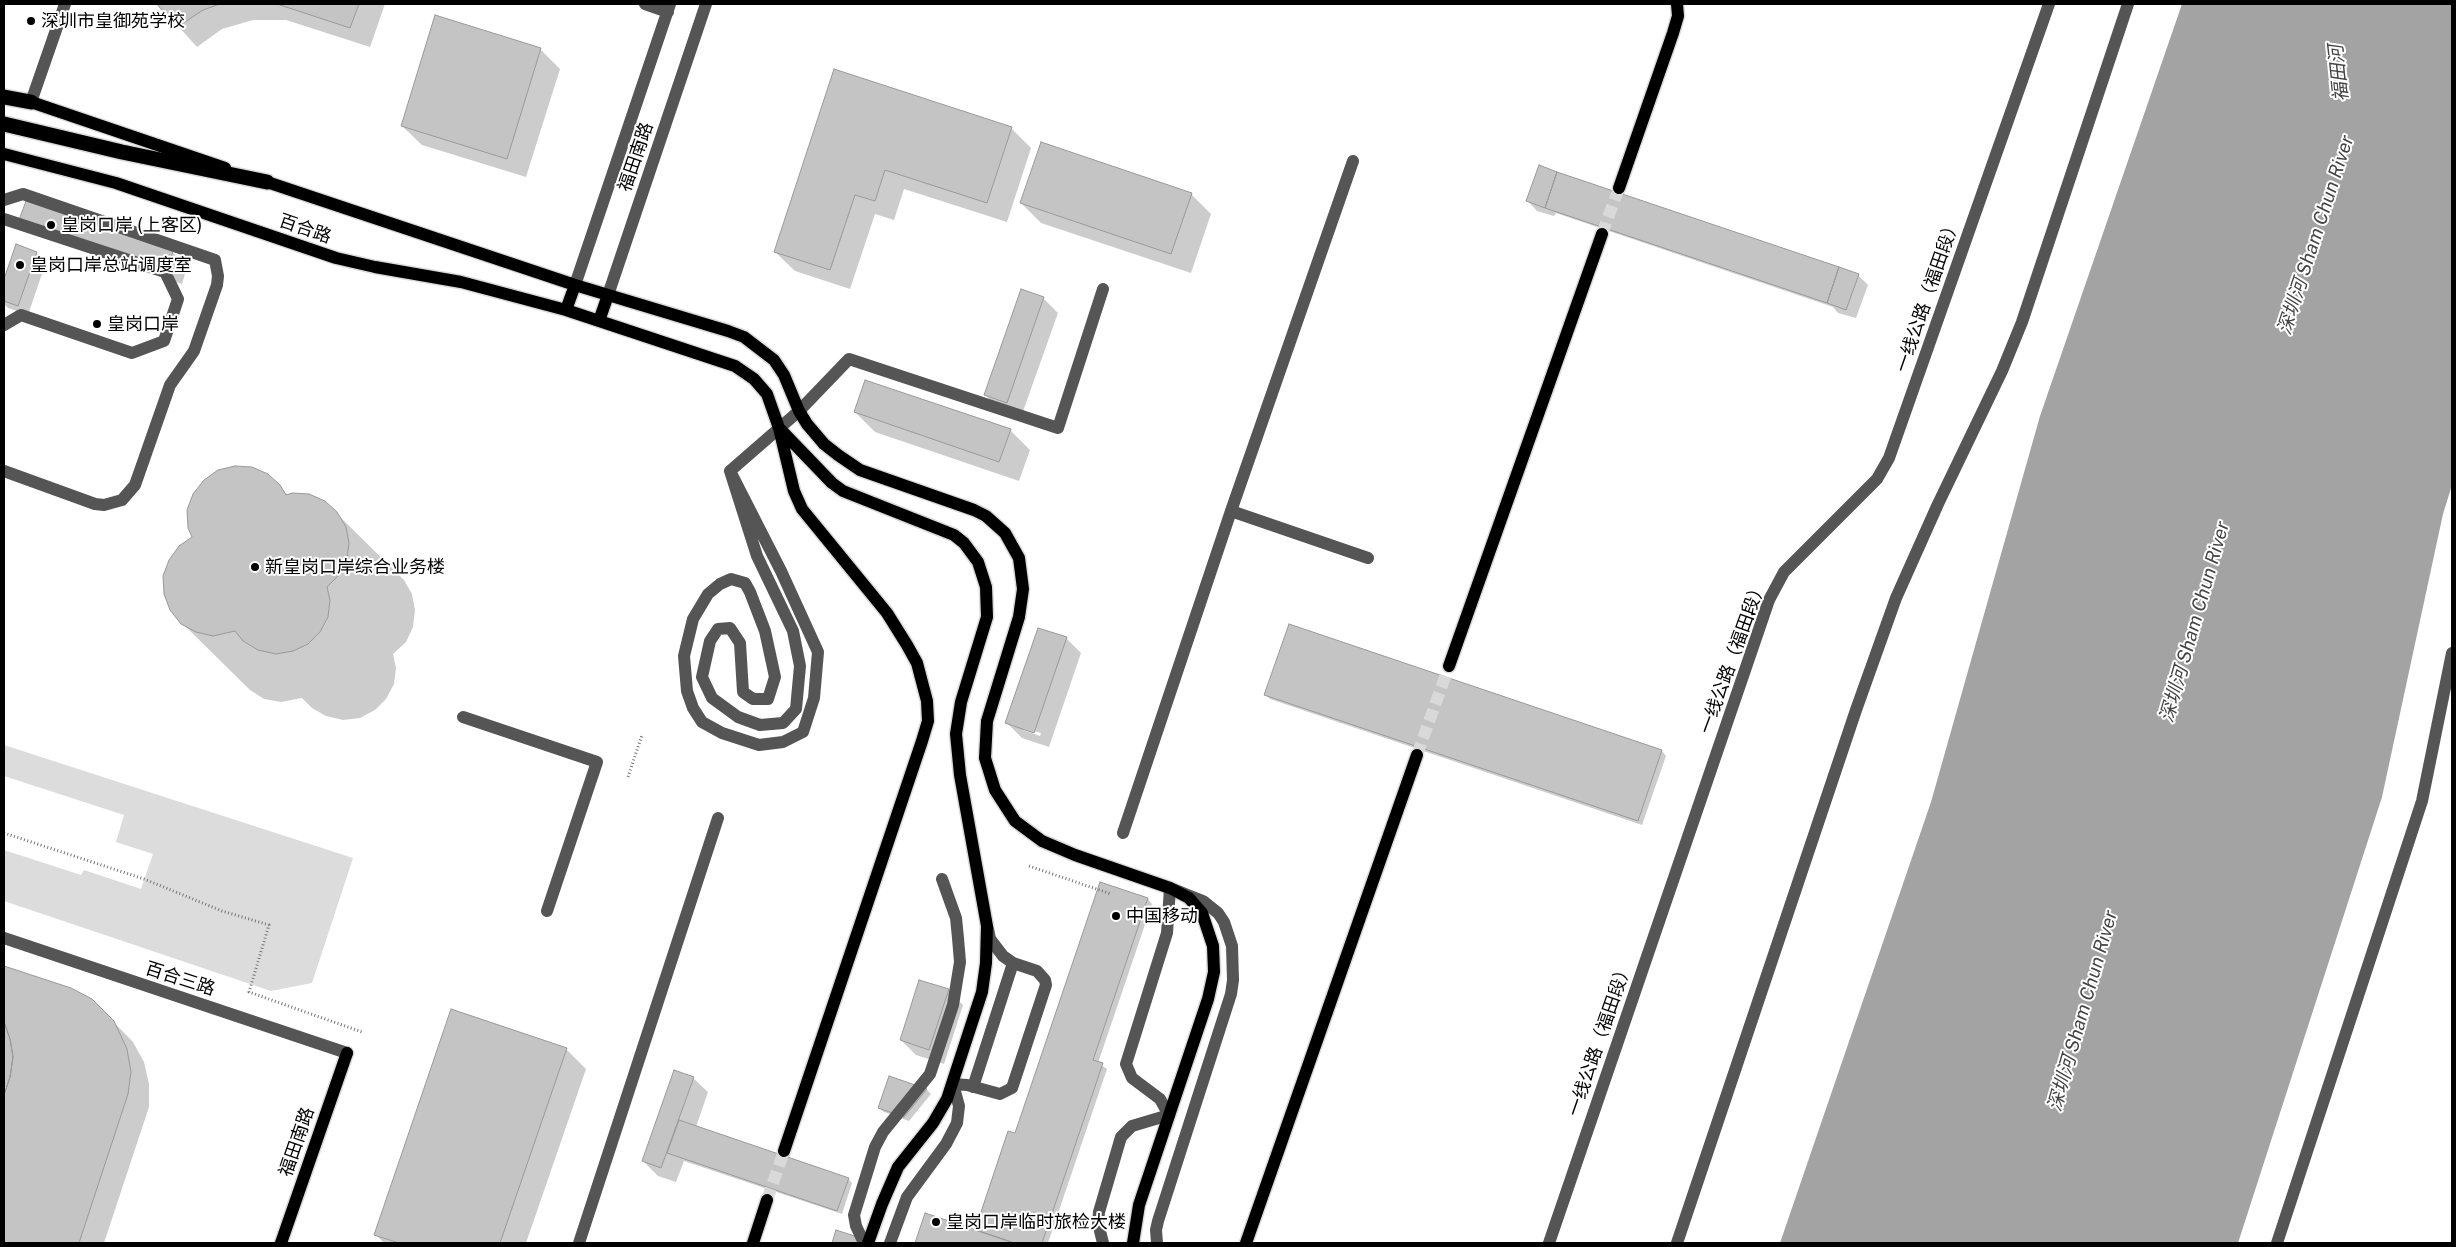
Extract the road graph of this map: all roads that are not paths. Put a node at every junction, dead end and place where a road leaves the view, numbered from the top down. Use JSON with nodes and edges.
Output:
{"nodes":[{"id":1,"x":65,"y":4,"type":"edge"},
{"id":2,"x":645,"y":4,"type":"edge"},
{"id":3,"x":706,"y":4,"type":"edge"},
{"id":4,"x":1678,"y":4,"type":"edge"},
{"id":5,"x":2049,"y":4,"type":"edge"},
{"id":6,"x":2128,"y":4,"type":"edge"},
{"id":7,"x":669,"y":8,"type":"edge"},
{"id":8,"x":4,"y":97,"type":"edge"},
{"id":9,"x":31,"y":102,"type":"junction"},
{"id":10,"x":4,"y":124,"type":"edge"},
{"id":11,"x":4,"y":156,"type":"edge"},
{"id":12,"x":1353,"y":161,"type":"dead end"},
{"id":13,"x":267,"y":182,"type":"junction"},
{"id":14,"x":1619,"y":188,"type":"tunnel mouth"},
{"id":15,"x":4,"y":200,"type":"edge"},
{"id":16,"x":4,"y":219,"type":"edge"},
{"id":17,"x":1602,"y":234,"type":"tunnel mouth"},
{"id":18,"x":575,"y":285,"type":"junction"},
{"id":19,"x":1103,"y":290,"type":"dead end"},
{"id":20,"x":608,"y":295,"type":"junction"},
{"id":21,"x":566,"y":310,"type":"junction"},
{"id":22,"x":599,"y":321,"type":"junction"},
{"id":23,"x":4,"y":325,"type":"edge"},
{"id":24,"x":799,"y":411,"type":"junction"},
{"id":25,"x":779,"y":428,"type":"junction"},
{"id":26,"x":4,"y":471,"type":"edge"},
{"id":27,"x":730,"y":471,"type":"junction"},
{"id":28,"x":1231,"y":511,"type":"junction"},
{"id":29,"x":1368,"y":558,"type":"dead end"},
{"id":30,"x":2452,"y":653,"type":"edge"},
{"id":31,"x":1449,"y":666,"type":"tunnel mouth"},
{"id":32,"x":463,"y":717,"type":"dead end"},
{"id":33,"x":1417,"y":755,"type":"tunnel mouth"},
{"id":34,"x":718,"y":818,"type":"dead end"},
{"id":35,"x":1123,"y":833,"type":"dead end"},
{"id":36,"x":942,"y":879,"type":"dead end"},
{"id":37,"x":1170,"y":888,"type":"junction"},
{"id":38,"x":547,"y":911,"type":"dead end"},
{"id":39,"x":987,"y":926,"type":"junction"},
{"id":40,"x":4,"y":938,"type":"edge"},
{"id":41,"x":1013,"y":963,"type":"junction"},
{"id":42,"x":346,"y":1053,"type":"joint"},
{"id":43,"x":953,"y":1084,"type":"junction"},
{"id":44,"x":973,"y":1087,"type":"junction"},
{"id":45,"x":1169,"y":1115,"type":"junction"},
{"id":46,"x":784,"y":1151,"type":"tunnel mouth"},
{"id":47,"x":767,"y":1200,"type":"tunnel mouth"},
{"id":48,"x":280,"y":1243,"type":"edge"},
{"id":49,"x":579,"y":1243,"type":"edge"},
{"id":50,"x":753,"y":1243,"type":"edge"},
{"id":51,"x":864,"y":1243,"type":"edge"},
{"id":52,"x":868,"y":1243,"type":"edge"},
{"id":53,"x":890,"y":1243,"type":"edge"},
{"id":54,"x":1104,"y":1243,"type":"edge"},
{"id":55,"x":1133,"y":1243,"type":"edge"},
{"id":56,"x":1157,"y":1243,"type":"edge"},
{"id":57,"x":1246,"y":1243,"type":"edge"},
{"id":58,"x":1549,"y":1243,"type":"edge"},
{"id":59,"x":1677,"y":1243,"type":"edge"},
{"id":60,"x":2277,"y":1243,"type":"edge"}],
"edges":[{"from":1,"to":9,"type":"street"},
{"from":2,"to":7,"type":"street"},
{"from":3,"to":20,"type":"street","name":"福田南路"},
{"from":4,"to":14,"type":"main road"},
{"from":5,"to":58,"type":"street","name":"一线公路（福田段）"},
{"from":6,"to":59,"type":"street"},
{"from":7,"to":18,"type":"street","name":"福田南路"},
{"from":8,"to":9,"type":"highway"},
{"from":9,"to":13,"type":"main road","name":"百合路"},
{"from":10,"to":13,"type":"highway"},
{"from":11,"to":21,"type":"main road","name":"百合路"},
{"from":12,"to":28,"type":"street"},
{"from":13,"to":18,"type":"main road","name":"百合路"},
{"from":15,"to":26,"type":"street"},
{"from":16,"to":23,"type":"street"},
{"from":17,"to":31,"type":"main road"},
{"from":18,"to":20,"type":"main road","name":"百合路"},
{"from":18,"to":21,"type":"main road","name":"福田南路"},
{"from":19,"to":24,"type":"street"},
{"from":20,"to":22,"type":"main road","name":"福田南路"},
{"from":20,"to":24,"type":"main road","name":"百合路"},
{"from":21,"to":22,"type":"main road","name":"百合路"},
{"from":22,"to":25,"type":"main road","name":"百合路"},
{"from":24,"to":25,"type":"street"},
{"from":24,"to":37,"type":"main road","name":"百合路"},
{"from":25,"to":27,"type":"street"},
{"from":25,"to":39,"type":"main road"},
{"from":25,"to":46,"type":"main road","name":"百合路"},
{"from":27,"to":27,"type":"street"},
{"from":28,"to":29,"type":"street"},
{"from":28,"to":35,"type":"street"},
{"from":30,"to":60,"type":"street"},
{"from":32,"to":38,"type":"street"},
{"from":33,"to":57,"type":"main road"},
{"from":34,"to":49,"type":"street"},
{"from":36,"to":51,"type":"street"},
{"from":37,"to":45,"type":"street"},
{"from":37,"to":45,"type":"main road","name":"百合路"},
{"from":37,"to":56,"type":"street"},
{"from":39,"to":41,"type":"street"},
{"from":39,"to":43,"type":"main road"},
{"from":40,"to":42,"type":"street","name":"百合三路"},
{"from":41,"to":44,"type":"street"},
{"from":41,"to":44,"type":"street"},
{"from":42,"to":48,"type":"main road","name":"福田南路"},
{"from":43,"to":44,"type":"street"},
{"from":43,"to":52,"type":"main road"},
{"from":43,"to":53,"type":"street"},
{"from":45,"to":54,"type":"street"},
{"from":45,"to":55,"type":"main road","name":"百合路"},
{"from":47,"to":50,"type":"main road"}]}
